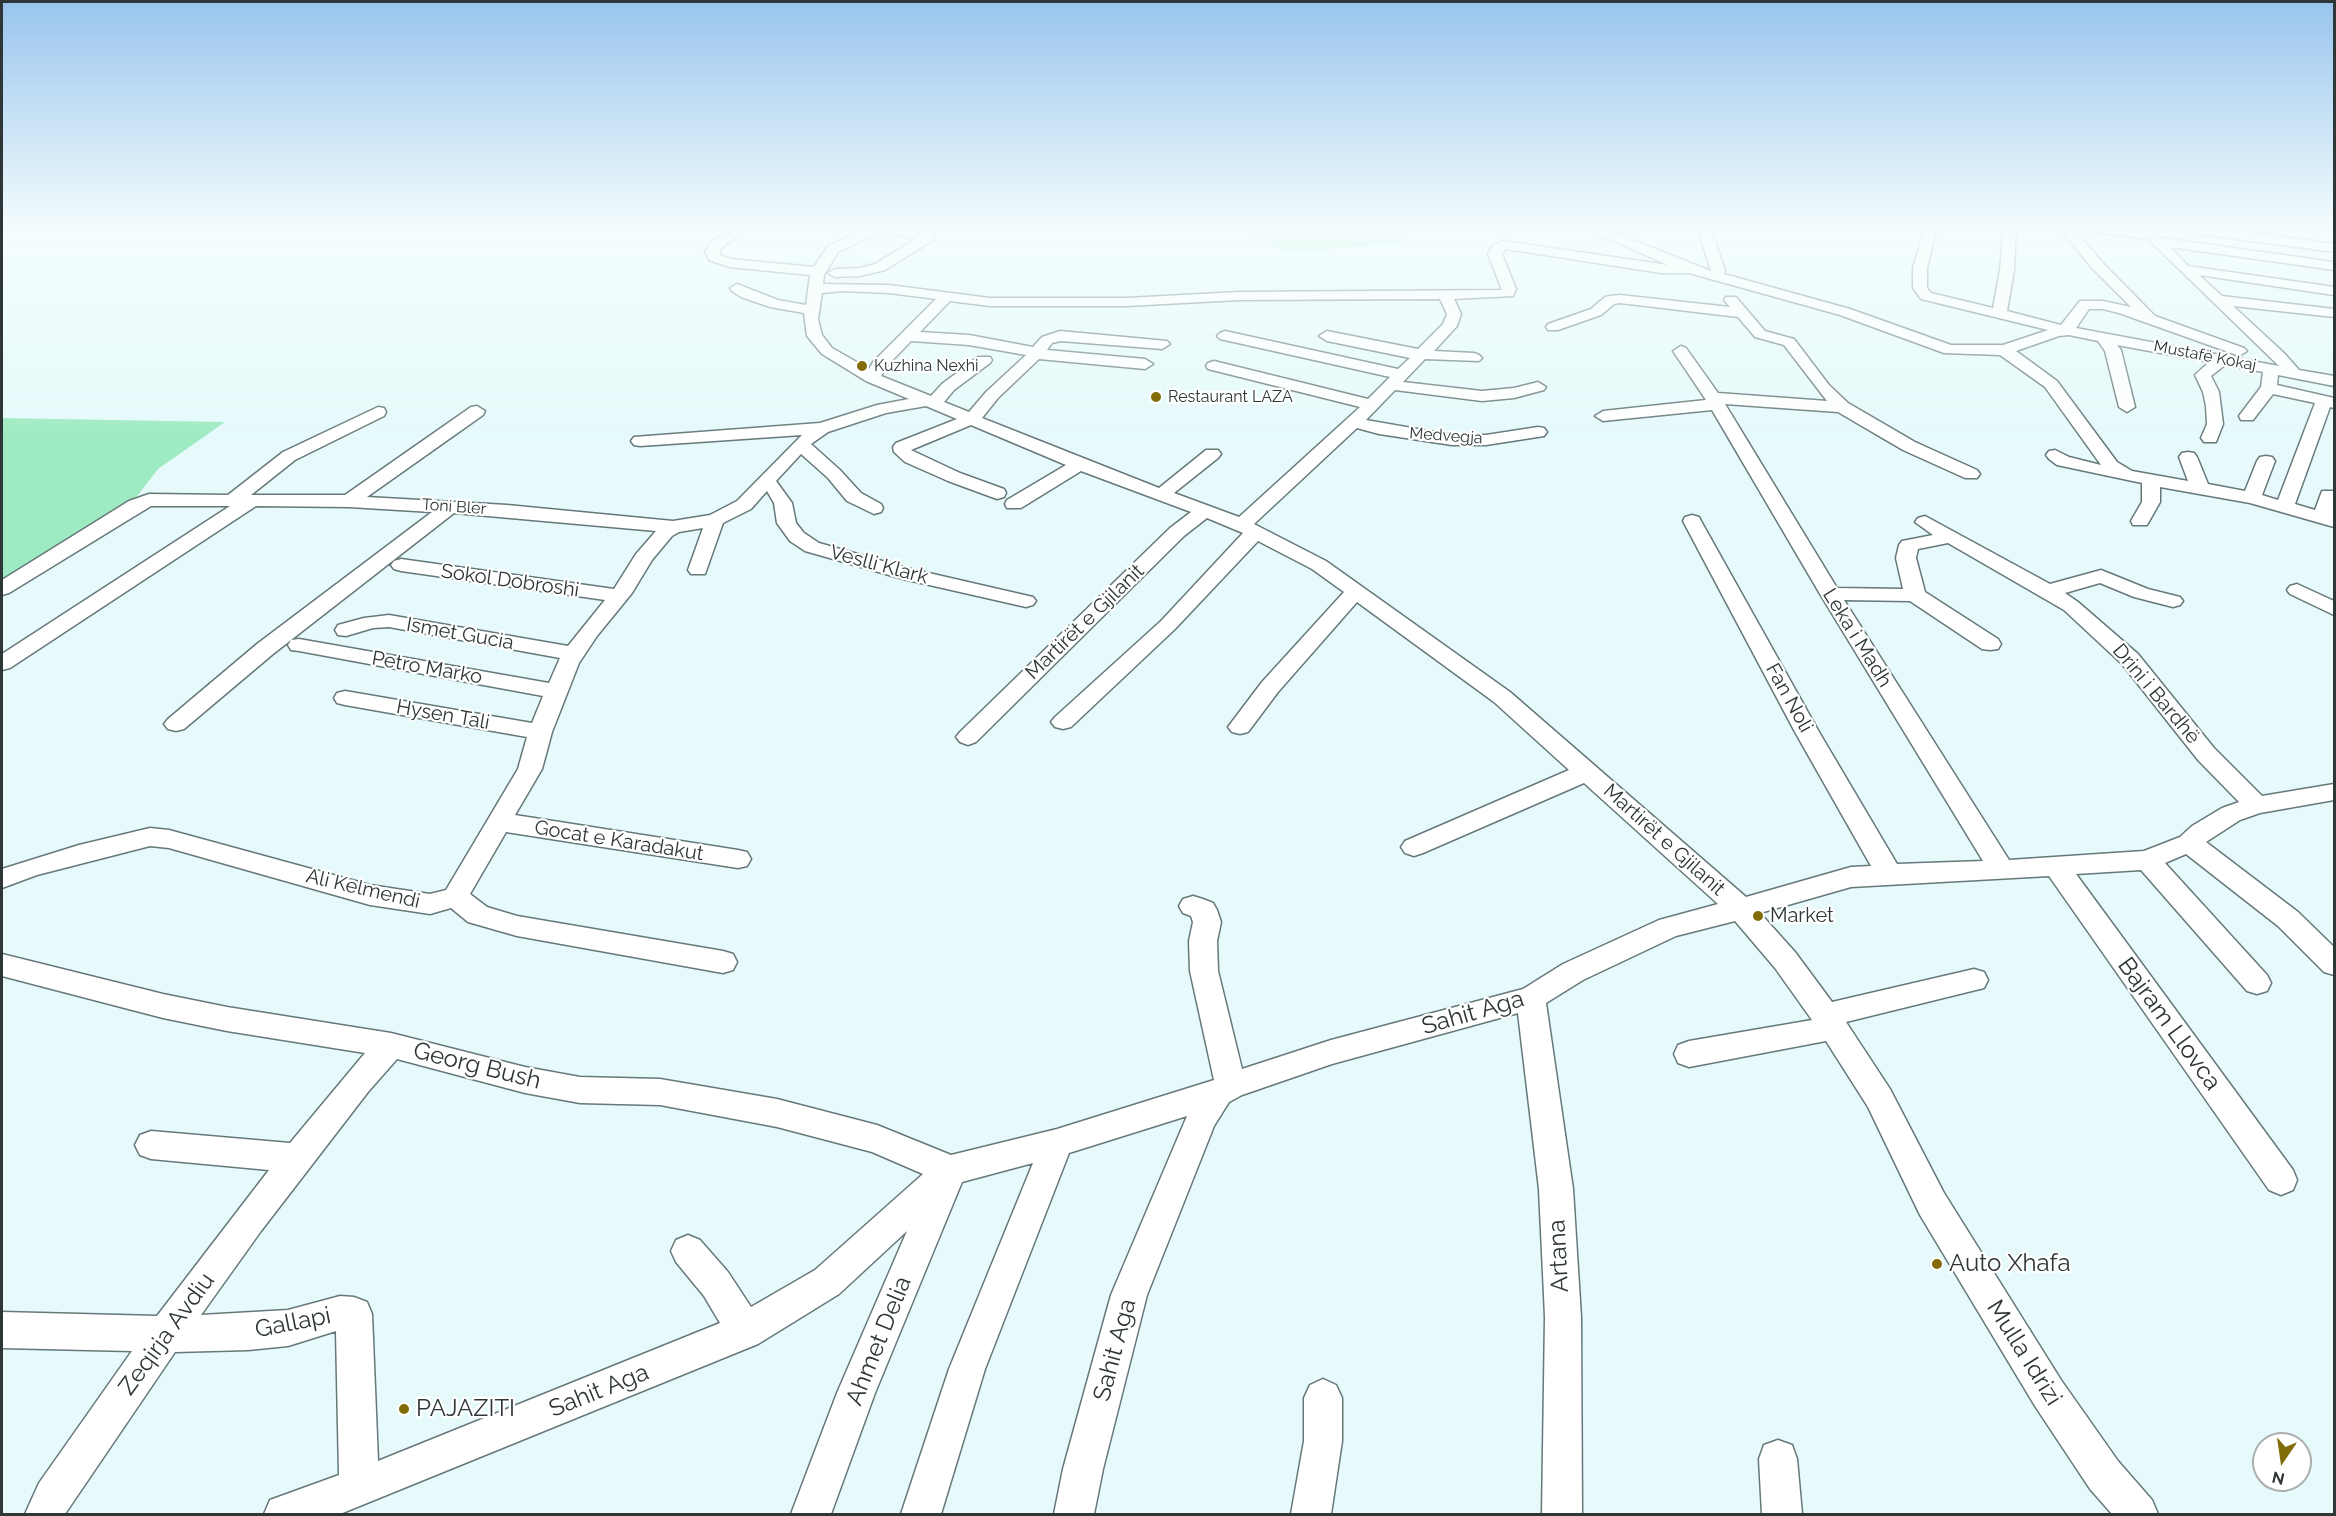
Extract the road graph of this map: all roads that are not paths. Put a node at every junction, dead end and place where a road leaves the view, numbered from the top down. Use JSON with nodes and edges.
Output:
{"nodes":[{"id":1,"x":757,"y":298,"type":"edge"},
{"id":2,"x":813,"y":298,"type":"edge"},
{"id":3,"x":945,"y":298,"type":"joint"},
{"id":4,"x":1206,"y":298,"type":"edge"},
{"id":5,"x":1446,"y":298,"type":"edge"},
{"id":6,"x":1730,"y":298,"type":"edge"},
{"id":7,"x":1791,"y":298,"type":"edge"},
{"id":8,"x":1933,"y":298,"type":"edge"},
{"id":9,"x":2002,"y":298,"type":"edge"},
{"id":10,"x":2132,"y":298,"type":"edge"},
{"id":11,"x":2216,"y":298,"type":"edge"},
{"id":12,"x":2218,"y":300,"type":"junction"},
{"id":13,"x":811,"y":310,"type":"junction"},
{"id":14,"x":1741,"y":312,"type":"junction"},
{"id":15,"x":2334,"y":313,"type":"edge"},
{"id":16,"x":1999,"y":314,"type":"junction"},
{"id":17,"x":2234,"y":314,"type":"junction"},
{"id":18,"x":2150,"y":319,"type":"junction"},
{"id":19,"x":2300,"y":325,"type":"dead end"},
{"id":20,"x":1553,"y":327,"type":"dead end"},
{"id":21,"x":2069,"y":331,"type":"junction"},
{"id":22,"x":907,"y":336,"type":"junction"},
{"id":23,"x":1225,"y":336,"type":"dead end"},
{"id":24,"x":1327,"y":336,"type":"dead end"},
{"id":25,"x":2102,"y":336,"type":"junction"},
{"id":26,"x":1162,"y":344,"type":"dead end"},
{"id":27,"x":2004,"y":350,"type":"junction"},
{"id":28,"x":1681,"y":351,"type":"dead end"},
{"id":29,"x":1036,"y":353,"type":"junction"},
{"id":30,"x":1419,"y":355,"type":"junction"},
{"id":31,"x":1474,"y":358,"type":"dead end"},
{"id":32,"x":984,"y":360,"type":"dead end"},
{"id":33,"x":2222,"y":360,"type":"junction"},
{"id":34,"x":1145,"y":364,"type":"dead end"},
{"id":35,"x":1214,"y":366,"type":"dead end"},
{"id":36,"x":2274,"y":369,"type":"junction"},
{"id":37,"x":2294,"y":374,"type":"junction"},
{"id":38,"x":872,"y":378,"type":"junction"},
{"id":39,"x":1395,"y":379,"type":"junction"},
{"id":40,"x":2334,"y":381,"type":"edge"},
{"id":41,"x":1538,"y":387,"type":"dead end"},
{"id":42,"x":2269,"y":388,"type":"junction"},
{"id":43,"x":1715,"y":401,"type":"junction"},
{"id":44,"x":931,"y":402,"type":"junction"},
{"id":45,"x":2329,"y":402,"type":"edge"},
{"id":46,"x":1370,"y":404,"type":"junction"},
{"id":47,"x":1842,"y":407,"type":"junction"},
{"id":48,"x":2127,"y":407,"type":"dead end"},
{"id":49,"x":477,"y":411,"type":"dead end"},
{"id":50,"x":378,"y":412,"type":"dead end"},
{"id":51,"x":1603,"y":416,"type":"dead end"},
{"id":52,"x":2247,"y":416,"type":"dead end"},
{"id":53,"x":972,"y":418,"type":"junction"},
{"id":54,"x":1354,"y":422,"type":"junction"},
{"id":55,"x":822,"y":428,"type":"junction"},
{"id":56,"x":1538,"y":432,"type":"dead end"},
{"id":57,"x":2210,"y":438,"type":"dead end"},
{"id":58,"x":640,"y":441,"type":"dead end"},
{"id":59,"x":800,"y":444,"type":"junction"},
{"id":60,"x":1212,"y":454,"type":"dead end"},
{"id":61,"x":2055,"y":455,"type":"dead end"},
{"id":62,"x":2188,"y":457,"type":"dead end"},
{"id":63,"x":2266,"y":461,"type":"dead end"},
{"id":64,"x":1079,"y":464,"type":"junction"},
{"id":65,"x":1971,"y":474,"type":"dead end"},
{"id":66,"x":2130,"y":476,"type":"junction"},
{"id":67,"x":2151,"y":480,"type":"junction"},
{"id":68,"x":767,"y":483,"type":"junction"},
{"id":69,"x":2200,"y":488,"type":"junction"},
{"id":70,"x":997,"y":493,"type":"dead end"},
{"id":71,"x":1161,"y":495,"type":"junction"},
{"id":72,"x":2329,"y":495,"type":"dead end"},
{"id":73,"x":2252,"y":498,"type":"junction"},
{"id":74,"x":241,"y":501,"type":"junction"},
{"id":75,"x":349,"y":501,"type":"junction"},
{"id":76,"x":1014,"y":504,"type":"dead end"},
{"id":77,"x":450,"y":507,"type":"junction"},
{"id":78,"x":2285,"y":507,"type":"junction"},
{"id":79,"x":874,"y":508,"type":"dead end"},
{"id":80,"x":1204,"y":511,"type":"junction"},
{"id":81,"x":2328,"y":519,"type":"edge"},
{"id":82,"x":715,"y":520,"type":"junction"},
{"id":83,"x":1692,"y":521,"type":"dead end"},
{"id":84,"x":2140,"y":521,"type":"dead end"},
{"id":85,"x":1925,"y":522,"type":"dead end"},
{"id":86,"x":673,"y":527,"type":"junction"},
{"id":87,"x":1248,"y":528,"type":"junction"},
{"id":88,"x":1951,"y":537,"type":"junction"},
{"id":89,"x":400,"y":565,"type":"dead end"},
{"id":90,"x":698,"y":570,"type":"dead end"},
{"id":91,"x":2,"y":588,"type":"edge"},
{"id":92,"x":2297,"y":590,"type":"dead end"},
{"id":93,"x":1356,"y":591,"type":"junction"},
{"id":94,"x":2048,"y":591,"type":"junction"},
{"id":95,"x":1830,"y":594,"type":"junction"},
{"id":96,"x":1915,"y":595,"type":"junction"},
{"id":97,"x":619,"y":596,"type":"junction"},
{"id":98,"x":1026,"y":601,"type":"dead end"},
{"id":99,"x":2173,"y":601,"type":"dead end"},
{"id":100,"x":2334,"y":609,"type":"edge"},
{"id":101,"x":346,"y":630,"type":"dead end"},
{"id":102,"x":1990,"y":644,"type":"dead end"},
{"id":103,"x":299,"y":645,"type":"dead end"},
{"id":104,"x":574,"y":654,"type":"junction"},
{"id":105,"x":2,"y":663,"type":"edge"},
{"id":106,"x":556,"y":691,"type":"junction"},
{"id":107,"x":345,"y":698,"type":"dead end"},
{"id":108,"x":1063,"y":723,"type":"dead end"},
{"id":109,"x":176,"y":724,"type":"dead end"},
{"id":110,"x":1240,"y":727,"type":"dead end"},
{"id":111,"x":540,"y":732,"type":"junction"},
{"id":112,"x":969,"y":737,"type":"dead end"},
{"id":113,"x":1587,"y":772,"type":"junction"},
{"id":114,"x":2334,"y":792,"type":"edge"},
{"id":115,"x":2257,"y":805,"type":"junction"},
{"id":116,"x":501,"y":822,"type":"junction"},
{"id":117,"x":2188,"y":843,"type":"junction"},
{"id":118,"x":1414,"y":847,"type":"dead end"},
{"id":119,"x":738,"y":859,"type":"dead end"},
{"id":120,"x":2147,"y":860,"type":"junction"},
{"id":121,"x":2057,"y":867,"type":"junction"},
{"id":122,"x":2002,"y":870,"type":"junction"},
{"id":123,"x":1889,"y":873,"type":"junction"},
{"id":124,"x":2,"y":879,"type":"edge"},
{"id":125,"x":455,"y":897,"type":"junction"},
{"id":126,"x":1193,"y":906,"type":"dead end"},
{"id":127,"x":1741,"y":909,"type":"junction"},
{"id":128,"x":723,"y":962,"type":"dead end"},
{"id":129,"x":2334,"y":964,"type":"edge"},
{"id":130,"x":2,"y":965,"type":"edge"},
{"id":131,"x":1974,"y":980,"type":"dead end"},
{"id":132,"x":2257,"y":983,"type":"dead end"},
{"id":133,"x":1531,"y":998,"type":"junction"},
{"id":134,"x":1829,"y":1021,"type":"junction"},
{"id":135,"x":391,"y":1045,"type":"junction"},
{"id":136,"x":1689,"y":1054,"type":"dead end"},
{"id":137,"x":1224,"y":1090,"type":"junction"},
{"id":138,"x":1057,"y":1143,"type":"junction"},
{"id":139,"x":151,"y":1144,"type":"dead end"},
{"id":140,"x":296,"y":1158,"type":"junction"},
{"id":141,"x":950,"y":1170,"type":"junction"},
{"id":142,"x":2281,"y":1180,"type":"dead end"},
{"id":143,"x":688,"y":1251,"type":"dead end"},
{"id":144,"x":2,"y":1330,"type":"edge"},
{"id":145,"x":745,"y":1331,"type":"junction"},
{"id":146,"x":166,"y":1334,"type":"junction"},
{"id":147,"x":1323,"y":1398,"type":"dead end"},
{"id":148,"x":1778,"y":1459,"type":"dead end"},
{"id":149,"x":359,"y":1488,"type":"junction"},
{"id":150,"x":45,"y":1515,"type":"edge"},
{"id":151,"x":284,"y":1515,"type":"edge"},
{"id":152,"x":811,"y":1515,"type":"edge"},
{"id":153,"x":921,"y":1515,"type":"edge"},
{"id":154,"x":1074,"y":1515,"type":"edge"},
{"id":155,"x":1311,"y":1515,"type":"edge"},
{"id":156,"x":1562,"y":1515,"type":"edge"},
{"id":157,"x":1782,"y":1515,"type":"edge"},
{"id":158,"x":2138,"y":1515,"type":"edge"}],
"edges":[{"from":1,"to":13,"type":"street"},
{"from":2,"to":13,"type":"street","name":"Martirët e Gjilanit"},
{"from":3,"to":4,"type":"street"},
{"from":3,"to":22,"type":"street"},
{"from":5,"to":30,"type":"street"},
{"from":6,"to":14,"type":"street"},
{"from":7,"to":27,"type":"street","name":"Mustafë Kokaj"},
{"from":8,"to":16,"type":"street","name":"Mustafë Kokaj"},
{"from":9,"to":16,"type":"street"},
{"from":10,"to":18,"type":"street"},
{"from":11,"to":12,"type":"street"},
{"from":12,"to":15,"type":"street"},
{"from":12,"to":17,"type":"street"},
{"from":13,"to":38,"type":"street","name":"Martirët e Gjilanit"},
{"from":14,"to":20,"type":"street"},
{"from":14,"to":47,"type":"street"},
{"from":16,"to":21,"type":"street","name":"Mustafë Kokaj"},
{"from":17,"to":19,"type":"street"},
{"from":17,"to":37,"type":"street"},
{"from":18,"to":21,"type":"street","name":"Mustafë Kokaj"},
{"from":18,"to":37,"type":"street","name":"Mustafë Kokaj"},
{"from":21,"to":25,"type":"street","name":"Mustafë Kokaj"},
{"from":21,"to":27,"type":"street","name":"Mustafë Kokaj"},
{"from":22,"to":29,"type":"street"},
{"from":22,"to":38,"type":"street"},
{"from":23,"to":39,"type":"street"},
{"from":24,"to":30,"type":"street"},
{"from":25,"to":33,"type":"street","name":"Mustafë Kokaj"},
{"from":25,"to":48,"type":"street"},
{"from":26,"to":29,"type":"street"},
{"from":27,"to":66,"type":"street"},
{"from":28,"to":43,"type":"street","name":"Leka i Madh"},
{"from":29,"to":34,"type":"street"},
{"from":29,"to":53,"type":"street"},
{"from":30,"to":31,"type":"street"},
{"from":30,"to":39,"type":"street"},
{"from":32,"to":44,"type":"street"},
{"from":33,"to":36,"type":"street","name":"Mustafë Kokaj"},
{"from":33,"to":57,"type":"street"},
{"from":35,"to":46,"type":"street"},
{"from":36,"to":37,"type":"street","name":"Mustafë Kokaj"},
{"from":36,"to":42,"type":"street","name":"Mustafë Kokaj"},
{"from":37,"to":40,"type":"street","name":"Mustafë Kokaj"},
{"from":38,"to":44,"type":"street","name":"Martirët e Gjilanit"},
{"from":39,"to":41,"type":"street"},
{"from":39,"to":46,"type":"street"},
{"from":42,"to":45,"type":"street","name":"Mustafë Kokaj"},
{"from":42,"to":52,"type":"street","name":"Mustafë Kokaj"},
{"from":43,"to":47,"type":"street"},
{"from":43,"to":51,"type":"street"},
{"from":43,"to":95,"type":"street","name":"Leka i Madh"},
{"from":44,"to":53,"type":"street","name":"Martirët e Gjilanit"},
{"from":44,"to":55,"type":"street","name":"Toni Bler"},
{"from":45,"to":78,"type":"street"},
{"from":46,"to":54,"type":"street"},
{"from":47,"to":65,"type":"street"},
{"from":49,"to":75,"type":"street"},
{"from":50,"to":74,"type":"street"},
{"from":53,"to":64,"type":"street","name":"Martirët e Gjilanit"},
{"from":53,"to":70,"type":"street"},
{"from":54,"to":56,"type":"street","name":"Medvegja"},
{"from":54,"to":87,"type":"street"},
{"from":55,"to":58,"type":"street","name":"Toni Bler"},
{"from":55,"to":59,"type":"street","name":"Toni Bler"},
{"from":59,"to":68,"type":"street","name":"Toni Bler"},
{"from":59,"to":79,"type":"street"},
{"from":60,"to":71,"type":"street"},
{"from":61,"to":66,"type":"street"},
{"from":62,"to":69,"type":"street"},
{"from":63,"to":73,"type":"street"},
{"from":64,"to":71,"type":"street","name":"Martirët e Gjilanit"},
{"from":64,"to":76,"type":"street"},
{"from":66,"to":67,"type":"street"},
{"from":67,"to":69,"type":"street"},
{"from":67,"to":84,"type":"street"},
{"from":68,"to":82,"type":"street","name":"Toni Bler"},
{"from":68,"to":98,"type":"street","name":"Veslli Klark"},
{"from":69,"to":73,"type":"street"},
{"from":71,"to":80,"type":"street","name":"Martirët e Gjilanit"},
{"from":72,"to":81,"type":"street"},
{"from":73,"to":78,"type":"street"},
{"from":74,"to":75,"type":"street","name":"Toni Bler"},
{"from":74,"to":91,"type":"street","name":"Toni Bler"},
{"from":74,"to":105,"type":"street"},
{"from":75,"to":77,"type":"street","name":"Toni Bler"},
{"from":77,"to":86,"type":"street","name":"Toni Bler"},
{"from":77,"to":109,"type":"street"},
{"from":78,"to":81,"type":"street"},
{"from":80,"to":87,"type":"street","name":"Martirët e Gjilanit"},
{"from":80,"to":112,"type":"street","name":"Martirët e Gjilanit"},
{"from":82,"to":86,"type":"street","name":"Toni Bler"},
{"from":82,"to":90,"type":"street"},
{"from":83,"to":123,"type":"street","name":"Fan Noli"},
{"from":85,"to":88,"type":"street","name":"Drini i Bardhë"},
{"from":86,"to":97,"type":"street"},
{"from":87,"to":93,"type":"street","name":"Martirët e Gjilanit"},
{"from":87,"to":108,"type":"street"},
{"from":88,"to":94,"type":"street","name":"Drini i Bardhë"},
{"from":88,"to":96,"type":"street"},
{"from":89,"to":97,"type":"street","name":"Sokol Dobroshi"},
{"from":92,"to":100,"type":"street"},
{"from":93,"to":110,"type":"street"},
{"from":93,"to":113,"type":"street","name":"Martirët e Gjilanit"},
{"from":94,"to":99,"type":"street"},
{"from":94,"to":115,"type":"street","name":"Drini i Bardhë"},
{"from":95,"to":96,"type":"street"},
{"from":95,"to":122,"type":"street","name":"Leka i Madh"},
{"from":96,"to":102,"type":"street"},
{"from":97,"to":104,"type":"street"},
{"from":101,"to":104,"type":"street","name":"Ismet Gucia"},
{"from":103,"to":106,"type":"street","name":"Petro Marko"},
{"from":104,"to":106,"type":"street"},
{"from":106,"to":111,"type":"street"},
{"from":107,"to":111,"type":"street","name":"Hysen Tali"},
{"from":111,"to":116,"type":"street"},
{"from":113,"to":118,"type":"street","name":"Martirët e Gjilanit"},
{"from":113,"to":127,"type":"street","name":"Martirët e Gjilanit"},
{"from":114,"to":115,"type":"street"},
{"from":115,"to":117,"type":"street"},
{"from":116,"to":119,"type":"street","name":"Gocat e Karadakut"},
{"from":116,"to":125,"type":"street"},
{"from":117,"to":120,"type":"street"},
{"from":117,"to":129,"type":"street"},
{"from":120,"to":121,"type":"street"},
{"from":120,"to":132,"type":"street"},
{"from":121,"to":122,"type":"street"},
{"from":121,"to":142,"type":"street","name":"Bajram Llovca"},
{"from":122,"to":123,"type":"street"},
{"from":123,"to":127,"type":"street"},
{"from":124,"to":125,"type":"street","name":"Ali Kelmendi"},
{"from":125,"to":128,"type":"street"},
{"from":126,"to":137,"type":"street"},
{"from":127,"to":133,"type":"street","name":"Sahit Aga"},
{"from":127,"to":134,"type":"street","name":"Mulla Idrizi"},
{"from":130,"to":135,"type":"street","name":"Georg Bush"},
{"from":131,"to":134,"type":"street"},
{"from":133,"to":137,"type":"street","name":"Sahit Aga"},
{"from":133,"to":156,"type":"street","name":"Artana"},
{"from":134,"to":136,"type":"street"},
{"from":134,"to":158,"type":"street","name":"Mulla Idrizi"},
{"from":135,"to":140,"type":"street","name":"Zeqirja Avdiu"},
{"from":135,"to":141,"type":"street","name":"Georg Bush"},
{"from":137,"to":138,"type":"street","name":"Sahit Aga"},
{"from":137,"to":154,"type":"street","name":"Sahit Aga"},
{"from":138,"to":141,"type":"street","name":"Sahit Aga"},
{"from":138,"to":153,"type":"street"},
{"from":139,"to":140,"type":"street"},
{"from":140,"to":146,"type":"street","name":"Zeqirja Avdiu"},
{"from":141,"to":145,"type":"street","name":"Sahit Aga"},
{"from":141,"to":152,"type":"street","name":"Ahmet Delia"},
{"from":143,"to":145,"type":"street"},
{"from":144,"to":146,"type":"street"},
{"from":145,"to":149,"type":"street","name":"Sahit Aga"},
{"from":146,"to":149,"type":"street","name":"Gallapi"},
{"from":146,"to":150,"type":"street","name":"Zeqirja Avdiu"},
{"from":147,"to":155,"type":"street"},
{"from":148,"to":157,"type":"street"},
{"from":149,"to":151,"type":"street","name":"Sahit Aga"}]}
